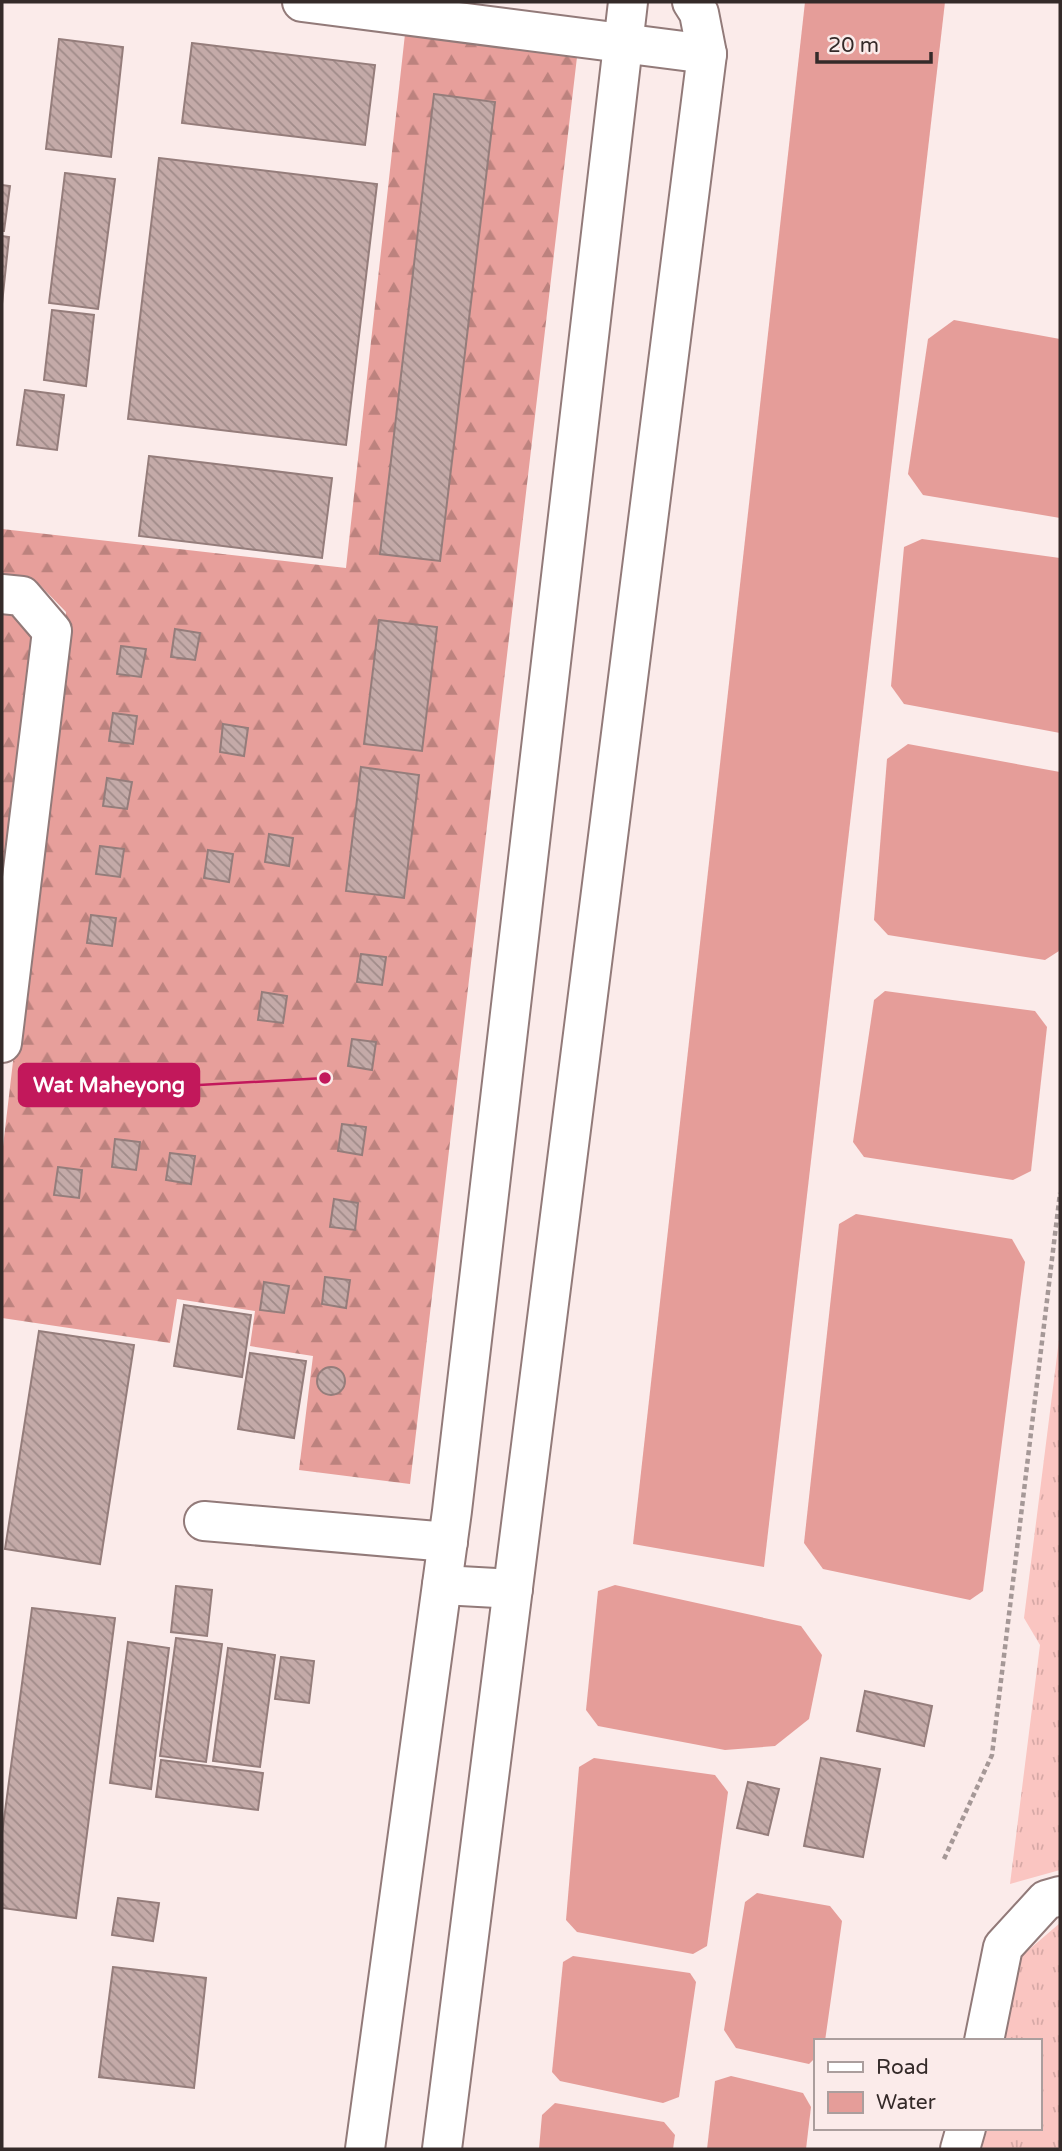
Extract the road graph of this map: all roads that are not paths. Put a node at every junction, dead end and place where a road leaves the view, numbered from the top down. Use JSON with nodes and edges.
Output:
{"nodes":[{"id":1,"x":302,"y":2,"type":"edge"},
{"id":2,"x":628,"y":2,"type":"edge"},
{"id":3,"x":692,"y":2,"type":"edge"},
{"id":4,"x":623,"y":44,"type":"junction"},
{"id":5,"x":707,"y":54,"type":"junction"},
{"id":6,"x":2,"y":594,"type":"edge"},
{"id":7,"x":2,"y":1043,"type":"edge"},
{"id":8,"x":204,"y":1521,"type":"dead end"},
{"id":9,"x":448,"y":1542,"type":"junction"},
{"id":10,"x":442,"y":1585,"type":"junction"},
{"id":11,"x":513,"y":1589,"type":"junction"},
{"id":12,"x":1060,"y":1896,"type":"edge"},
{"id":13,"x":984,"y":2039,"type":"edge"},
{"id":14,"x":965,"y":2130,"type":"edge"},
{"id":15,"x":365,"y":2149,"type":"edge"},
{"id":16,"x":442,"y":2149,"type":"edge"},
{"id":17,"x":960,"y":2149,"type":"edge"}],
"edges":[{"from":1,"to":4,"type":"street"},
{"from":2,"to":4,"type":"street"},
{"from":3,"to":5,"type":"street"},
{"from":4,"to":5,"type":"street"},
{"from":4,"to":9,"type":"street"},
{"from":5,"to":11,"type":"street"},
{"from":6,"to":7,"type":"street"},
{"from":8,"to":9,"type":"street"},
{"from":9,"to":10,"type":"street"},
{"from":10,"to":11,"type":"street"},
{"from":10,"to":15,"type":"street"},
{"from":11,"to":16,"type":"street"},
{"from":12,"to":13,"type":"street"},
{"from":14,"to":17,"type":"street"}]}
